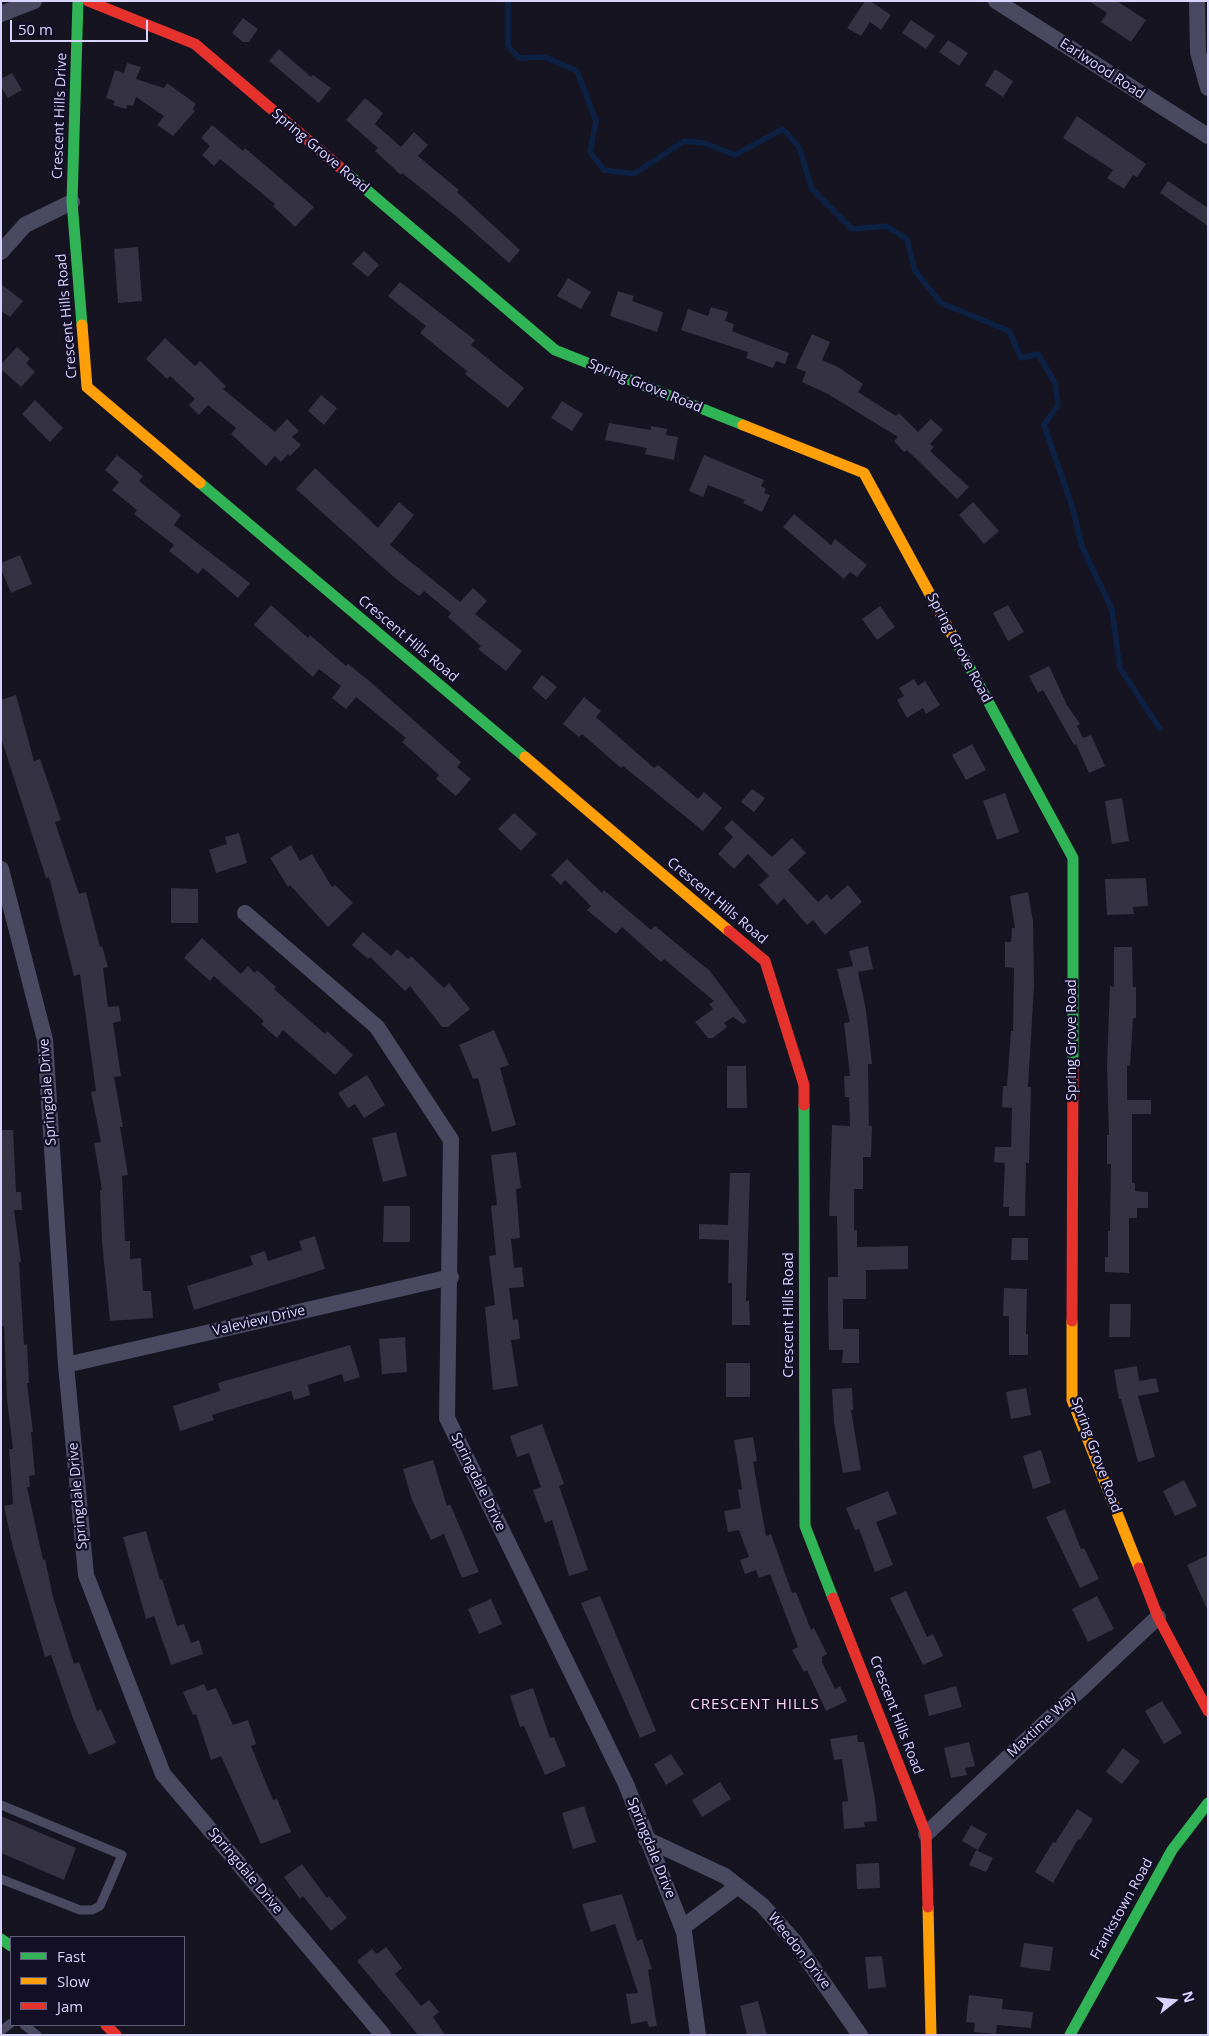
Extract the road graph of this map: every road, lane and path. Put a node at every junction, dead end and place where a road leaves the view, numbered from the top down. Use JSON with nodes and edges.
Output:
{"nodes":[{"id":1,"x":34,"y":1,"type":"edge"},
{"id":2,"x":78,"y":1,"type":"edge"},
{"id":3,"x":88,"y":1,"type":"edge"},
{"id":4,"x":996,"y":1,"type":"edge"},
{"id":5,"x":1197,"y":1,"type":"edge"},
{"id":6,"x":1,"y":14,"type":"edge"},
{"id":7,"x":1208,"y":88,"type":"edge"},
{"id":8,"x":1208,"y":136,"type":"edge"},
{"id":9,"x":72,"y":202,"type":"junction"},
{"id":10,"x":1,"y":252,"type":"edge"},
{"id":11,"x":1,"y":869,"type":"edge"},
{"id":12,"x":245,"y":913,"type":"dead end"},
{"id":13,"x":451,"y":1277,"type":"junction"},
{"id":14,"x":66,"y":1365,"type":"junction"},
{"id":15,"x":1158,"y":1617,"type":"junction"},
{"id":16,"x":1208,"y":1710,"type":"edge"},
{"id":17,"x":1208,"y":1803,"type":"edge"},
{"id":18,"x":1,"y":1805,"type":"edge"},
{"id":19,"x":926,"y":1834,"type":"junction"},
{"id":20,"x":646,"y":1839,"type":"junction"},
{"id":21,"x":1,"y":1879,"type":"edge"},
{"id":22,"x":738,"y":1886,"type":"junction"},
{"id":23,"x":683,"y":1927,"type":"junction"},
{"id":24,"x":25,"y":2026,"type":"edge"},
{"id":25,"x":38,"y":2035,"type":"edge"},
{"id":26,"x":382,"y":2035,"type":"edge"},
{"id":27,"x":698,"y":2035,"type":"edge"},
{"id":28,"x":860,"y":2035,"type":"edge"},
{"id":29,"x":930,"y":2035,"type":"edge"},
{"id":30,"x":1070,"y":2035,"type":"edge"}],
"edges":[{"from":1,"to":6,"type":"street"},
{"from":2,"to":9,"type":"street","name":"Crescent Hills Drive"},
{"from":3,"to":15,"type":"street","name":"Spring Grove Road"},
{"from":4,"to":8,"type":"street","name":"Earlwood Road"},
{"from":5,"to":7,"type":"street"},
{"from":9,"to":10,"type":"street"},
{"from":9,"to":19,"type":"street","name":"Crescent Hills Road"},
{"from":11,"to":14,"type":"street","name":"Springdale Drive"},
{"from":12,"to":13,"type":"street","name":"Springdale Drive"},
{"from":13,"to":14,"type":"street","name":"Valeview Drive"},
{"from":13,"to":20,"type":"street","name":"Springdale Drive"},
{"from":14,"to":26,"type":"street","name":"Springdale Drive"},
{"from":15,"to":16,"type":"street","name":"Spring Grove Road"},
{"from":15,"to":19,"type":"street","name":"Maxtime Way"},
{"from":17,"to":30,"type":"street","name":"Frankstown Road"},
{"from":18,"to":21,"type":"lane"},
{"from":19,"to":29,"type":"street","name":"Crescent Hills Road"},
{"from":20,"to":22,"type":"street","name":"Weedon Drive"},
{"from":20,"to":23,"type":"street","name":"Springdale Drive"},
{"from":22,"to":23,"type":"street"},
{"from":22,"to":28,"type":"street","name":"Weedon Drive"},
{"from":23,"to":27,"type":"street","name":"Springdale Drive"},
{"from":24,"to":25,"type":"lane"}]}
